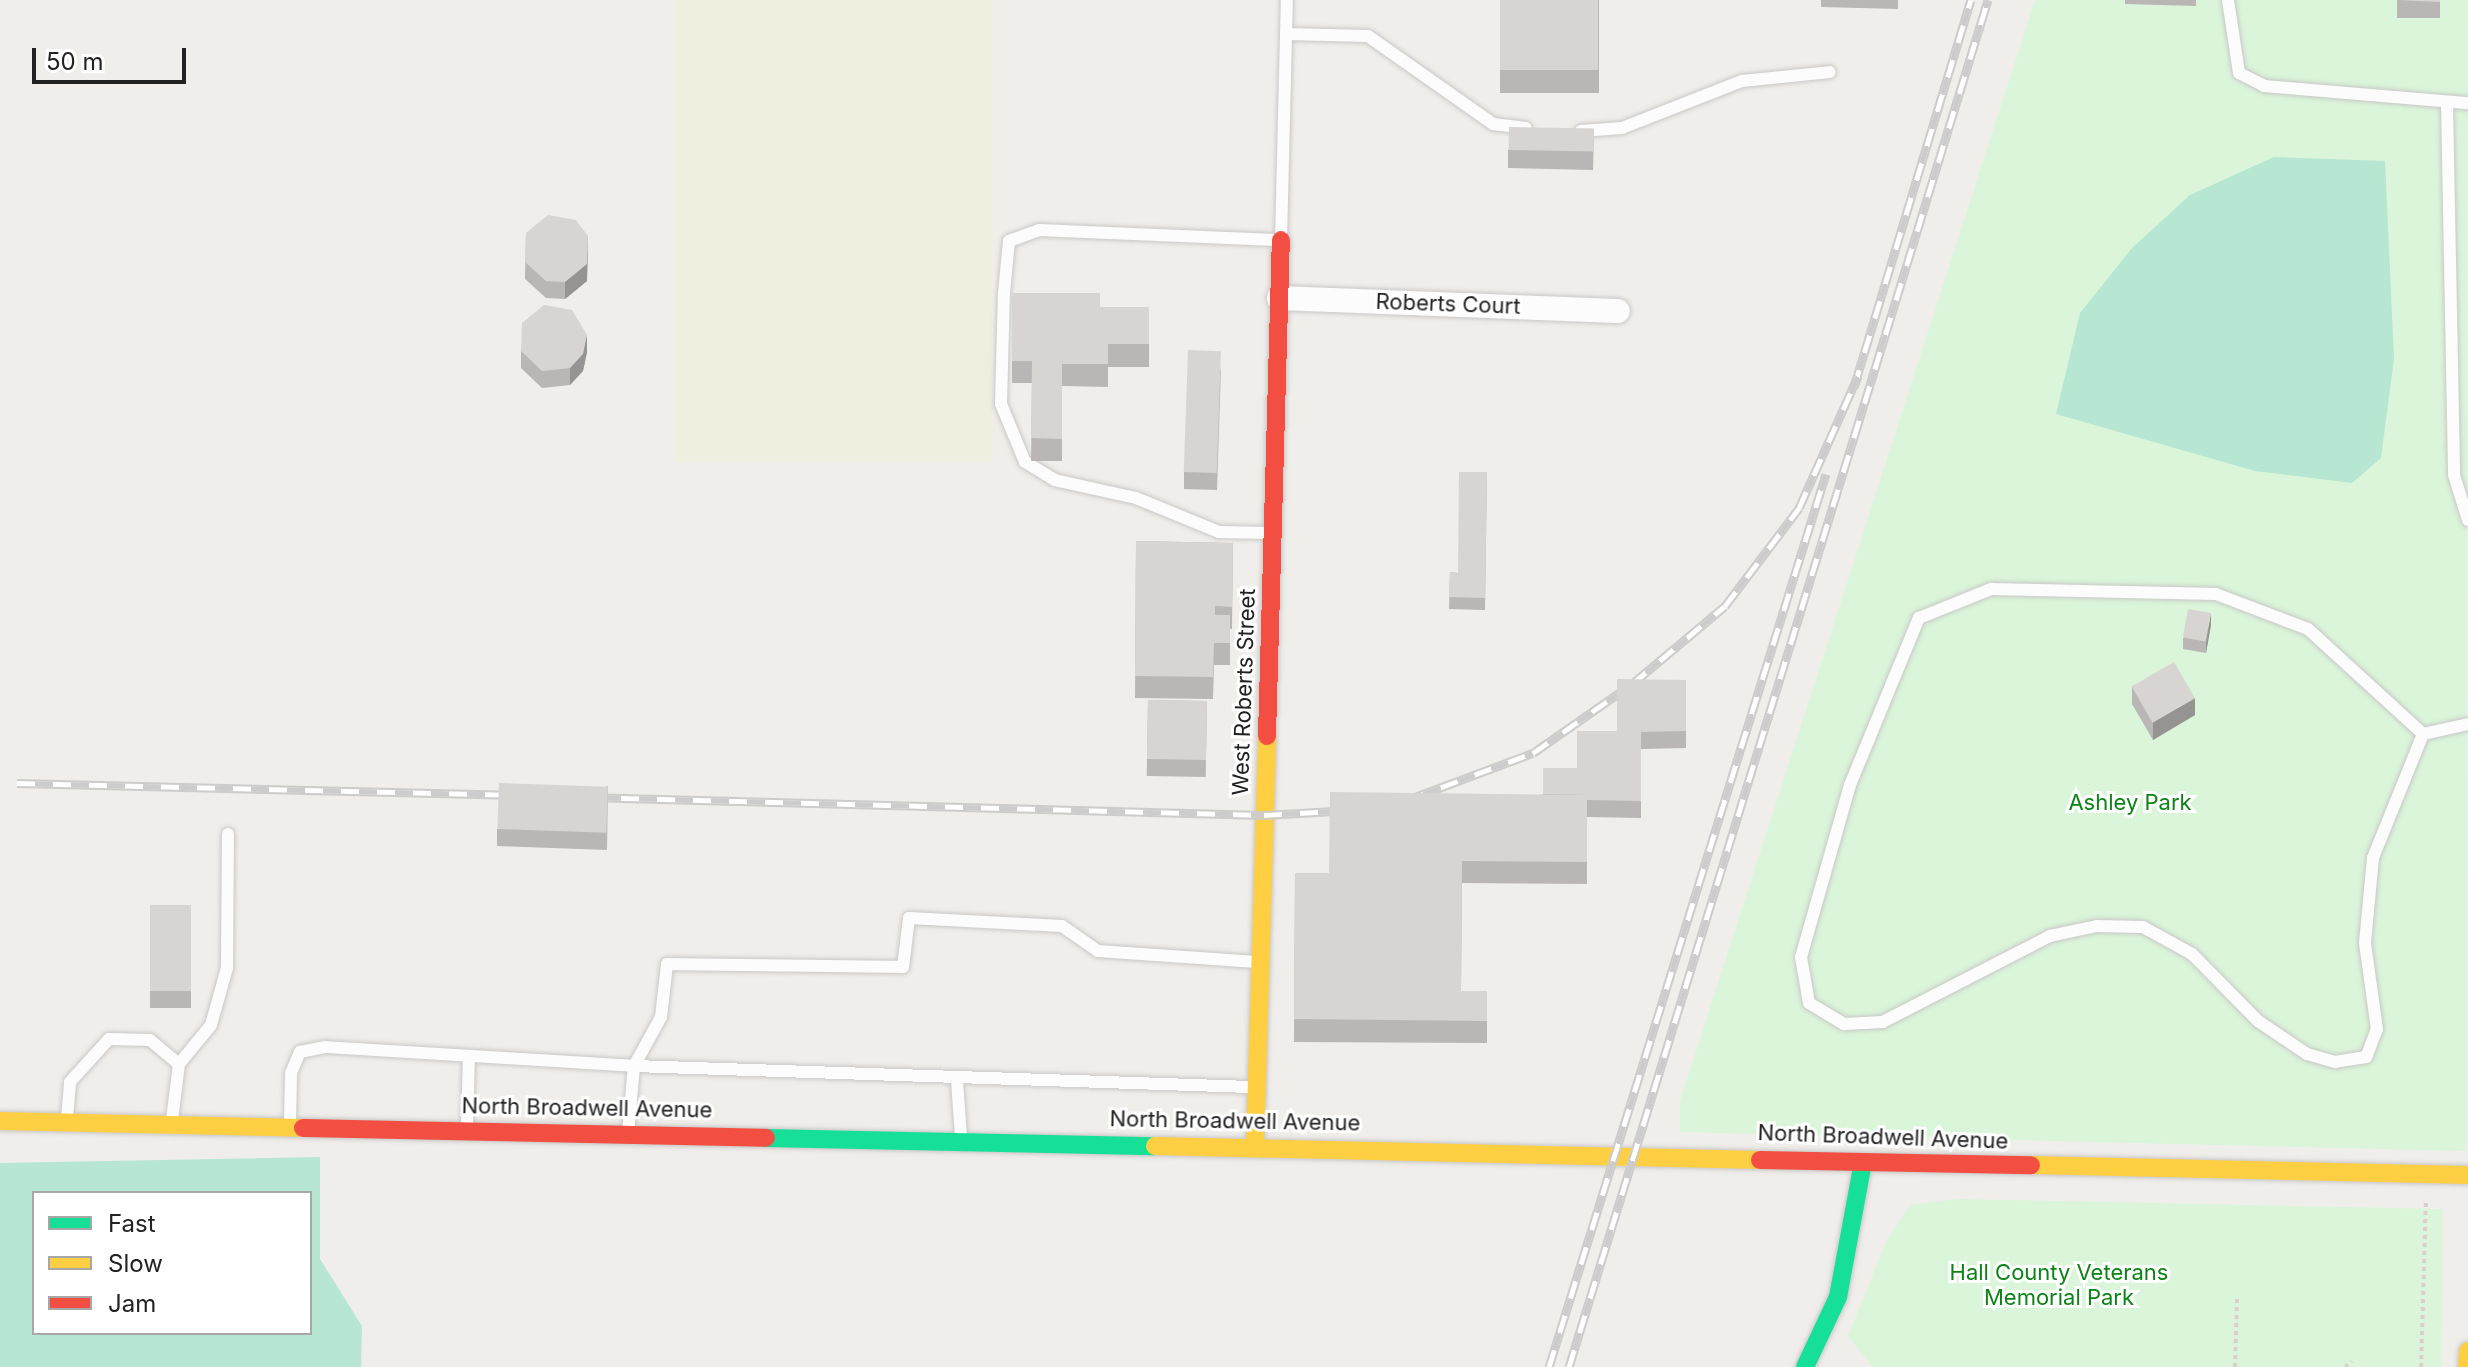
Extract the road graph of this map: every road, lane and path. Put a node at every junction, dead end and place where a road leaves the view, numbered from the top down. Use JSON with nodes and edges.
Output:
{"nodes":[{"id":1,"x":1287,"y":0,"type":"edge"},
{"id":2,"x":2228,"y":0,"type":"edge"},
{"id":3,"x":1286,"y":34,"type":"junction"},
{"id":4,"x":1830,"y":72,"type":"dead end"},
{"id":5,"x":2468,"y":103,"type":"edge"},
{"id":6,"x":2447,"y":104,"type":"junction"},
{"id":7,"x":1281,"y":240,"type":"junction"},
{"id":8,"x":1279,"y":298,"type":"junction"},
{"id":9,"x":1618,"y":311,"type":"dead end"},
{"id":10,"x":2468,"y":520,"type":"edge"},
{"id":11,"x":1272,"y":533,"type":"junction"},
{"id":12,"x":2468,"y":724,"type":"edge"},
{"id":13,"x":2423,"y":734,"type":"junction"},
{"id":14,"x":228,"y":834,"type":"dead end"},
{"id":15,"x":1260,"y":963,"type":"junction"},
{"id":16,"x":469,"y":1056,"type":"junction"},
{"id":17,"x":179,"y":1064,"type":"junction"},
{"id":18,"x":634,"y":1066,"type":"junction"},
{"id":19,"x":957,"y":1080,"type":"junction"},
{"id":20,"x":1257,"y":1087,"type":"junction"},
{"id":21,"x":0,"y":1121,"type":"edge"},
{"id":22,"x":67,"y":1121,"type":"junction"},
{"id":23,"x":172,"y":1123,"type":"junction"},
{"id":24,"x":290,"y":1125,"type":"junction"},
{"id":25,"x":467,"y":1129,"type":"junction"},
{"id":26,"x":628,"y":1133,"type":"junction"},
{"id":27,"x":961,"y":1140,"type":"junction"},
{"id":28,"x":1255,"y":1146,"type":"junction"},
{"id":29,"x":1863,"y":1162,"type":"junction"},
{"id":30,"x":2426,"y":1174,"type":"junction"},
{"id":31,"x":2468,"y":1175,"type":"edge"},
{"id":32,"x":2237,"y":1298,"type":"dead end"},
{"id":33,"x":2468,"y":1351,"type":"edge"},
{"id":34,"x":2468,"y":1360,"type":"edge"},
{"id":35,"x":2352,"y":1361,"type":"dead end"},
{"id":36,"x":1805,"y":1367,"type":"edge"},
{"id":37,"x":2235,"y":1367,"type":"edge"},
{"id":38,"x":2345,"y":1367,"type":"edge"},
{"id":39,"x":2421,"y":1367,"type":"edge"},
{"id":40,"x":2467,"y":1367,"type":"edge"}],
"edges":[{"from":1,"to":3,"type":"lane"},
{"from":2,"to":6,"type":"lane"},
{"from":3,"to":4,"type":"lane"},
{"from":3,"to":7,"type":"lane"},
{"from":5,"to":6,"type":"lane"},
{"from":6,"to":10,"type":"lane"},
{"from":7,"to":8,"type":"main road","name":"West Roberts Street"},
{"from":7,"to":11,"type":"lane"},
{"from":8,"to":9,"type":"street","name":"Roberts Court"},
{"from":8,"to":11,"type":"main road","name":"West Roberts Street"},
{"from":11,"to":15,"type":"main road","name":"West Roberts Street"},
{"from":12,"to":13,"type":"lane"},
{"from":13,"to":13,"type":"lane"},
{"from":14,"to":17,"type":"lane"},
{"from":15,"to":18,"type":"lane"},
{"from":15,"to":20,"type":"main road","name":"West Roberts Street"},
{"from":16,"to":18,"type":"lane"},
{"from":16,"to":24,"type":"lane"},
{"from":16,"to":25,"type":"lane"},
{"from":17,"to":22,"type":"lane"},
{"from":17,"to":23,"type":"lane"},
{"from":18,"to":19,"type":"lane"},
{"from":18,"to":26,"type":"lane"},
{"from":19,"to":20,"type":"lane"},
{"from":19,"to":27,"type":"lane"},
{"from":20,"to":28,"type":"main road","name":"West Roberts Street"},
{"from":21,"to":22,"type":"main road","name":"North Broadwell Avenue"},
{"from":22,"to":23,"type":"main road","name":"North Broadwell Avenue"},
{"from":23,"to":24,"type":"main road","name":"North Broadwell Avenue"},
{"from":24,"to":25,"type":"main road","name":"North Broadwell Avenue"},
{"from":25,"to":26,"type":"main road","name":"North Broadwell Avenue"},
{"from":26,"to":27,"type":"main road","name":"North Broadwell Avenue"},
{"from":27,"to":28,"type":"main road","name":"North Broadwell Avenue"},
{"from":28,"to":29,"type":"main road","name":"North Broadwell Avenue"},
{"from":29,"to":30,"type":"main road","name":"North Broadwell Avenue"},
{"from":29,"to":36,"type":"main road"},
{"from":30,"to":31,"type":"main road","name":"North Broadwell Avenue"},
{"from":30,"to":39,"type":"path"},
{"from":32,"to":37,"type":"path"},
{"from":33,"to":34,"type":"main road"},
{"from":34,"to":40,"type":"main road"},
{"from":35,"to":38,"type":"path"}]}
